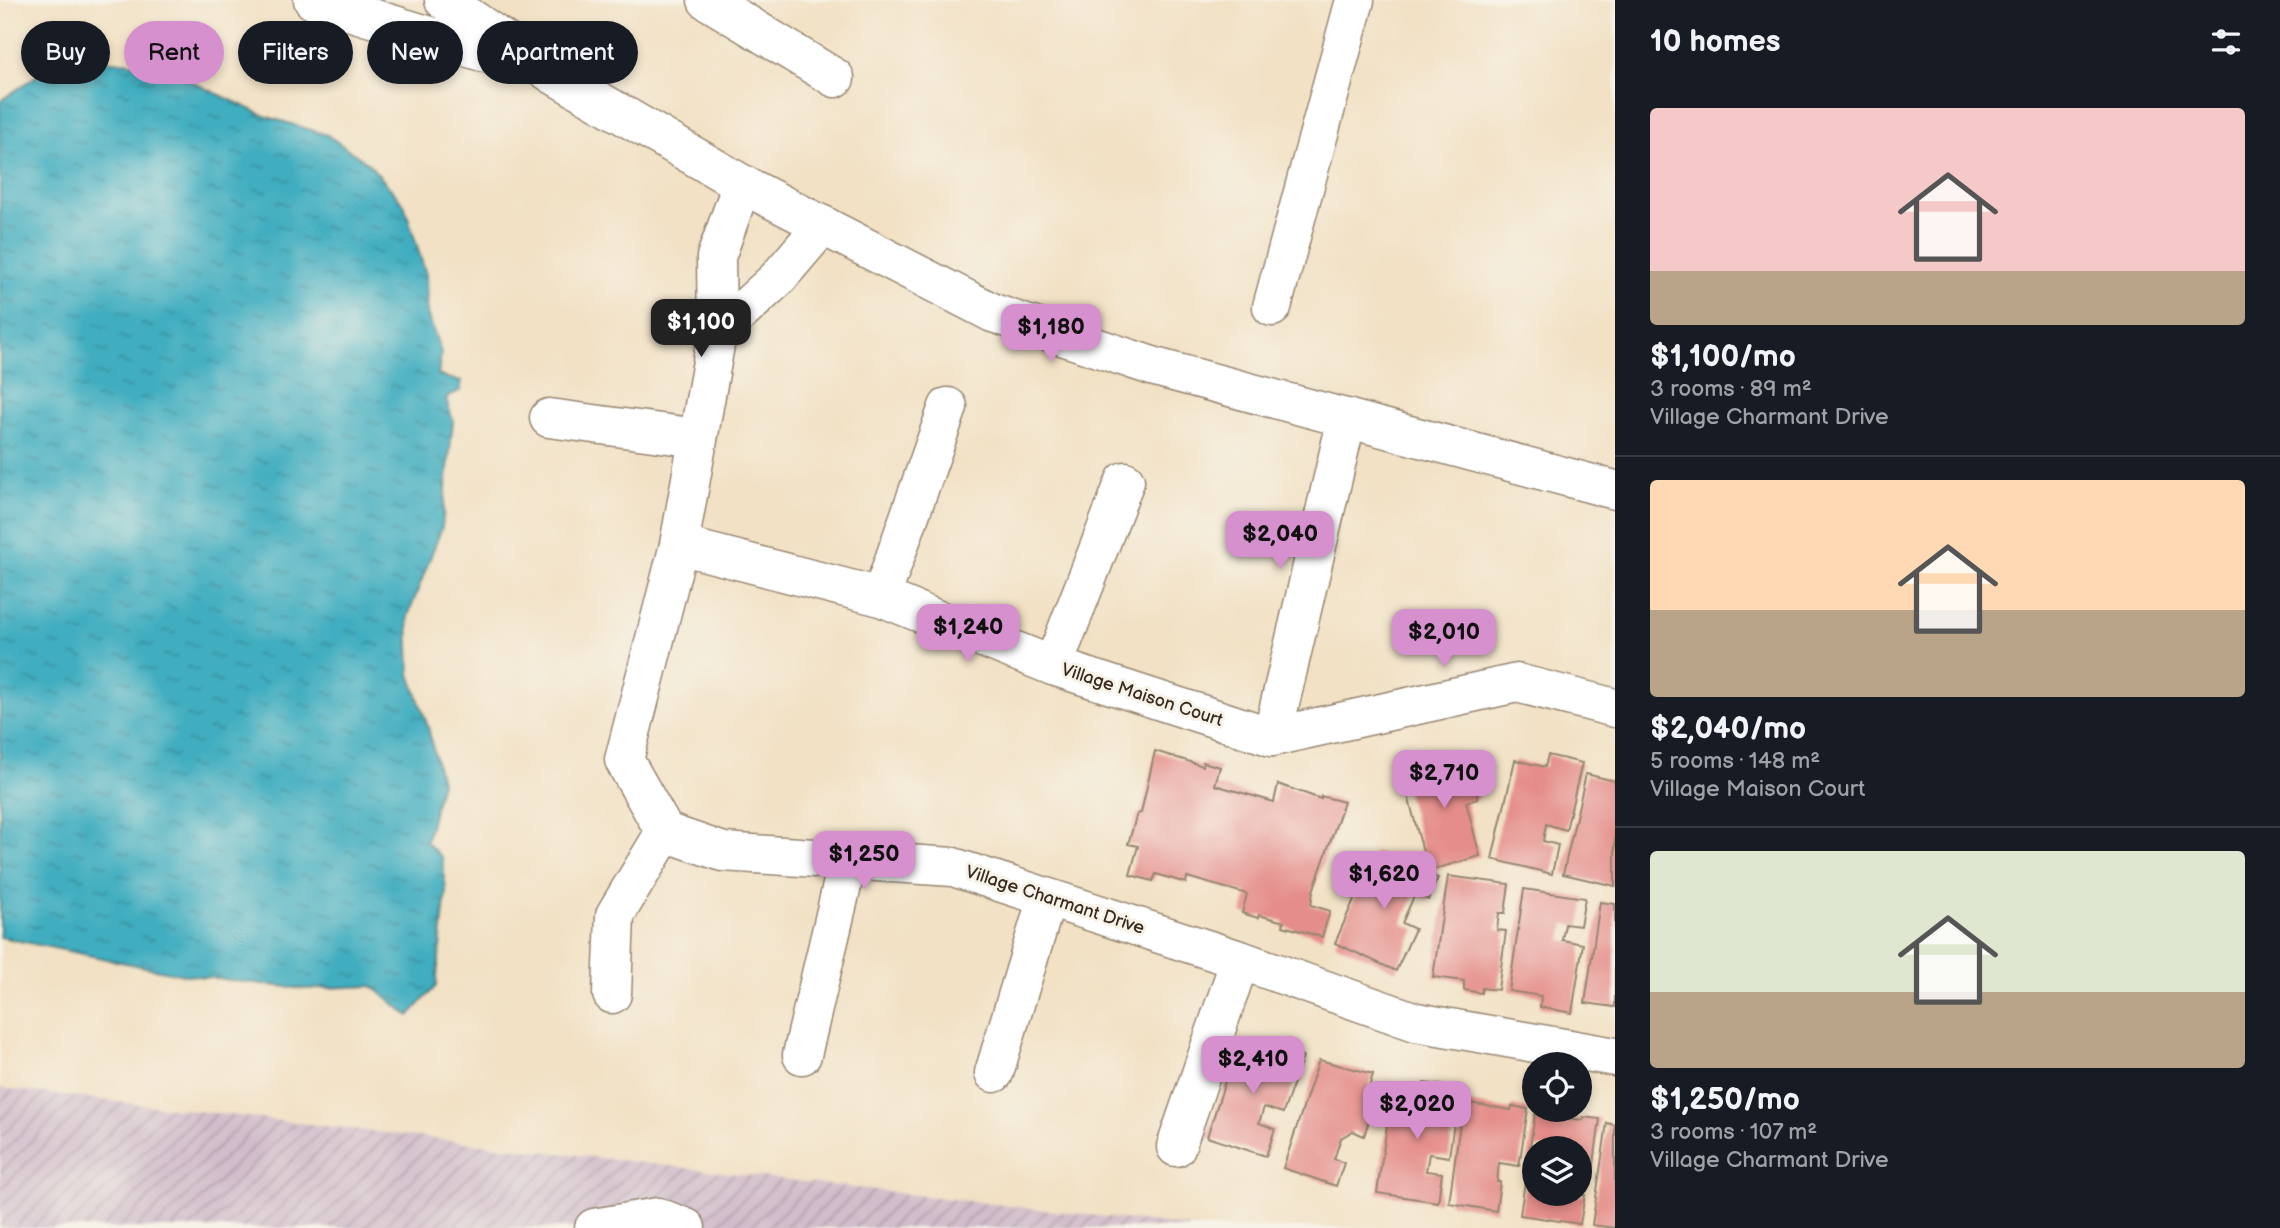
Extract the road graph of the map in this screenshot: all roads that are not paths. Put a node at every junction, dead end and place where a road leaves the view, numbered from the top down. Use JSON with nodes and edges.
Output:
{"nodes":[{"id":1,"x":313,"y":0,"type":"edge"},
{"id":2,"x":444,"y":0,"type":"edge"},
{"id":3,"x":707,"y":0,"type":"edge"},
{"id":4,"x":1355,"y":0,"type":"edge"},
{"id":5,"x":477,"y":22,"type":"edge"},
{"id":6,"x":477,"y":51,"type":"edge"},
{"id":7,"x":835,"y":78,"type":"dead end"},
{"id":8,"x":570,"y":84,"type":"edge"},
{"id":9,"x":743,"y":184,"type":"junction"},
{"id":10,"x":823,"y":225,"type":"junction"},
{"id":11,"x":1272,"y":307,"type":"dead end"},
{"id":12,"x":717,"y":334,"type":"junction"},
{"id":13,"x":948,"y":407,"type":"dead end"},
{"id":14,"x":549,"y":418,"type":"dead end"},
{"id":15,"x":1347,"y":418,"type":"junction"},
{"id":16,"x":698,"y":438,"type":"junction"},
{"id":17,"x":1125,"y":481,"type":"dead end"},
{"id":18,"x":1615,"y":490,"type":"edge"},
{"id":19,"x":679,"y":545,"type":"junction"},
{"id":20,"x":881,"y":597,"type":"junction"},
{"id":21,"x":1053,"y":666,"type":"junction"},
{"id":22,"x":1615,"y":708,"type":"edge"},
{"id":23,"x":1272,"y":737,"type":"junction"},
{"id":24,"x":664,"y":832,"type":"junction"},
{"id":25,"x":848,"y":860,"type":"junction"},
{"id":26,"x":1048,"y":898,"type":"junction"},
{"id":27,"x":1240,"y":960,"type":"junction"},
{"id":28,"x":612,"y":994,"type":"dead end"},
{"id":29,"x":802,"y":1055,"type":"dead end"},
{"id":30,"x":1615,"y":1057,"type":"edge"},
{"id":31,"x":994,"y":1073,"type":"dead end"},
{"id":32,"x":1176,"y":1147,"type":"dead end"},
{"id":33,"x":594,"y":1228,"type":"edge"},
{"id":34,"x":686,"y":1228,"type":"edge"}],
"edges":[{"from":1,"to":6,"type":"street"},
{"from":2,"to":5,"type":"street"},
{"from":3,"to":7,"type":"street"},
{"from":4,"to":11,"type":"street"},
{"from":8,"to":9,"type":"street"},
{"from":9,"to":10,"type":"street"},
{"from":9,"to":12,"type":"street"},
{"from":10,"to":12,"type":"street"},
{"from":10,"to":15,"type":"street"},
{"from":12,"to":16,"type":"street"},
{"from":13,"to":20,"type":"street"},
{"from":14,"to":16,"type":"street"},
{"from":15,"to":18,"type":"street"},
{"from":15,"to":23,"type":"street"},
{"from":16,"to":19,"type":"street"},
{"from":17,"to":21,"type":"street"},
{"from":19,"to":20,"type":"street","name":"Village Maison Court"},
{"from":19,"to":24,"type":"street"},
{"from":20,"to":21,"type":"street","name":"Village Maison Court"},
{"from":21,"to":23,"type":"street","name":"Village Maison Court"},
{"from":22,"to":23,"type":"street"},
{"from":24,"to":25,"type":"street","name":"Village Charmant Drive"},
{"from":24,"to":28,"type":"street"},
{"from":25,"to":26,"type":"street","name":"Village Charmant Drive"},
{"from":25,"to":29,"type":"street"},
{"from":26,"to":27,"type":"street","name":"Village Charmant Drive"},
{"from":26,"to":31,"type":"street"},
{"from":27,"to":30,"type":"street","name":"Village Charmant Drive"},
{"from":27,"to":32,"type":"street"},
{"from":33,"to":34,"type":"street"}]}
